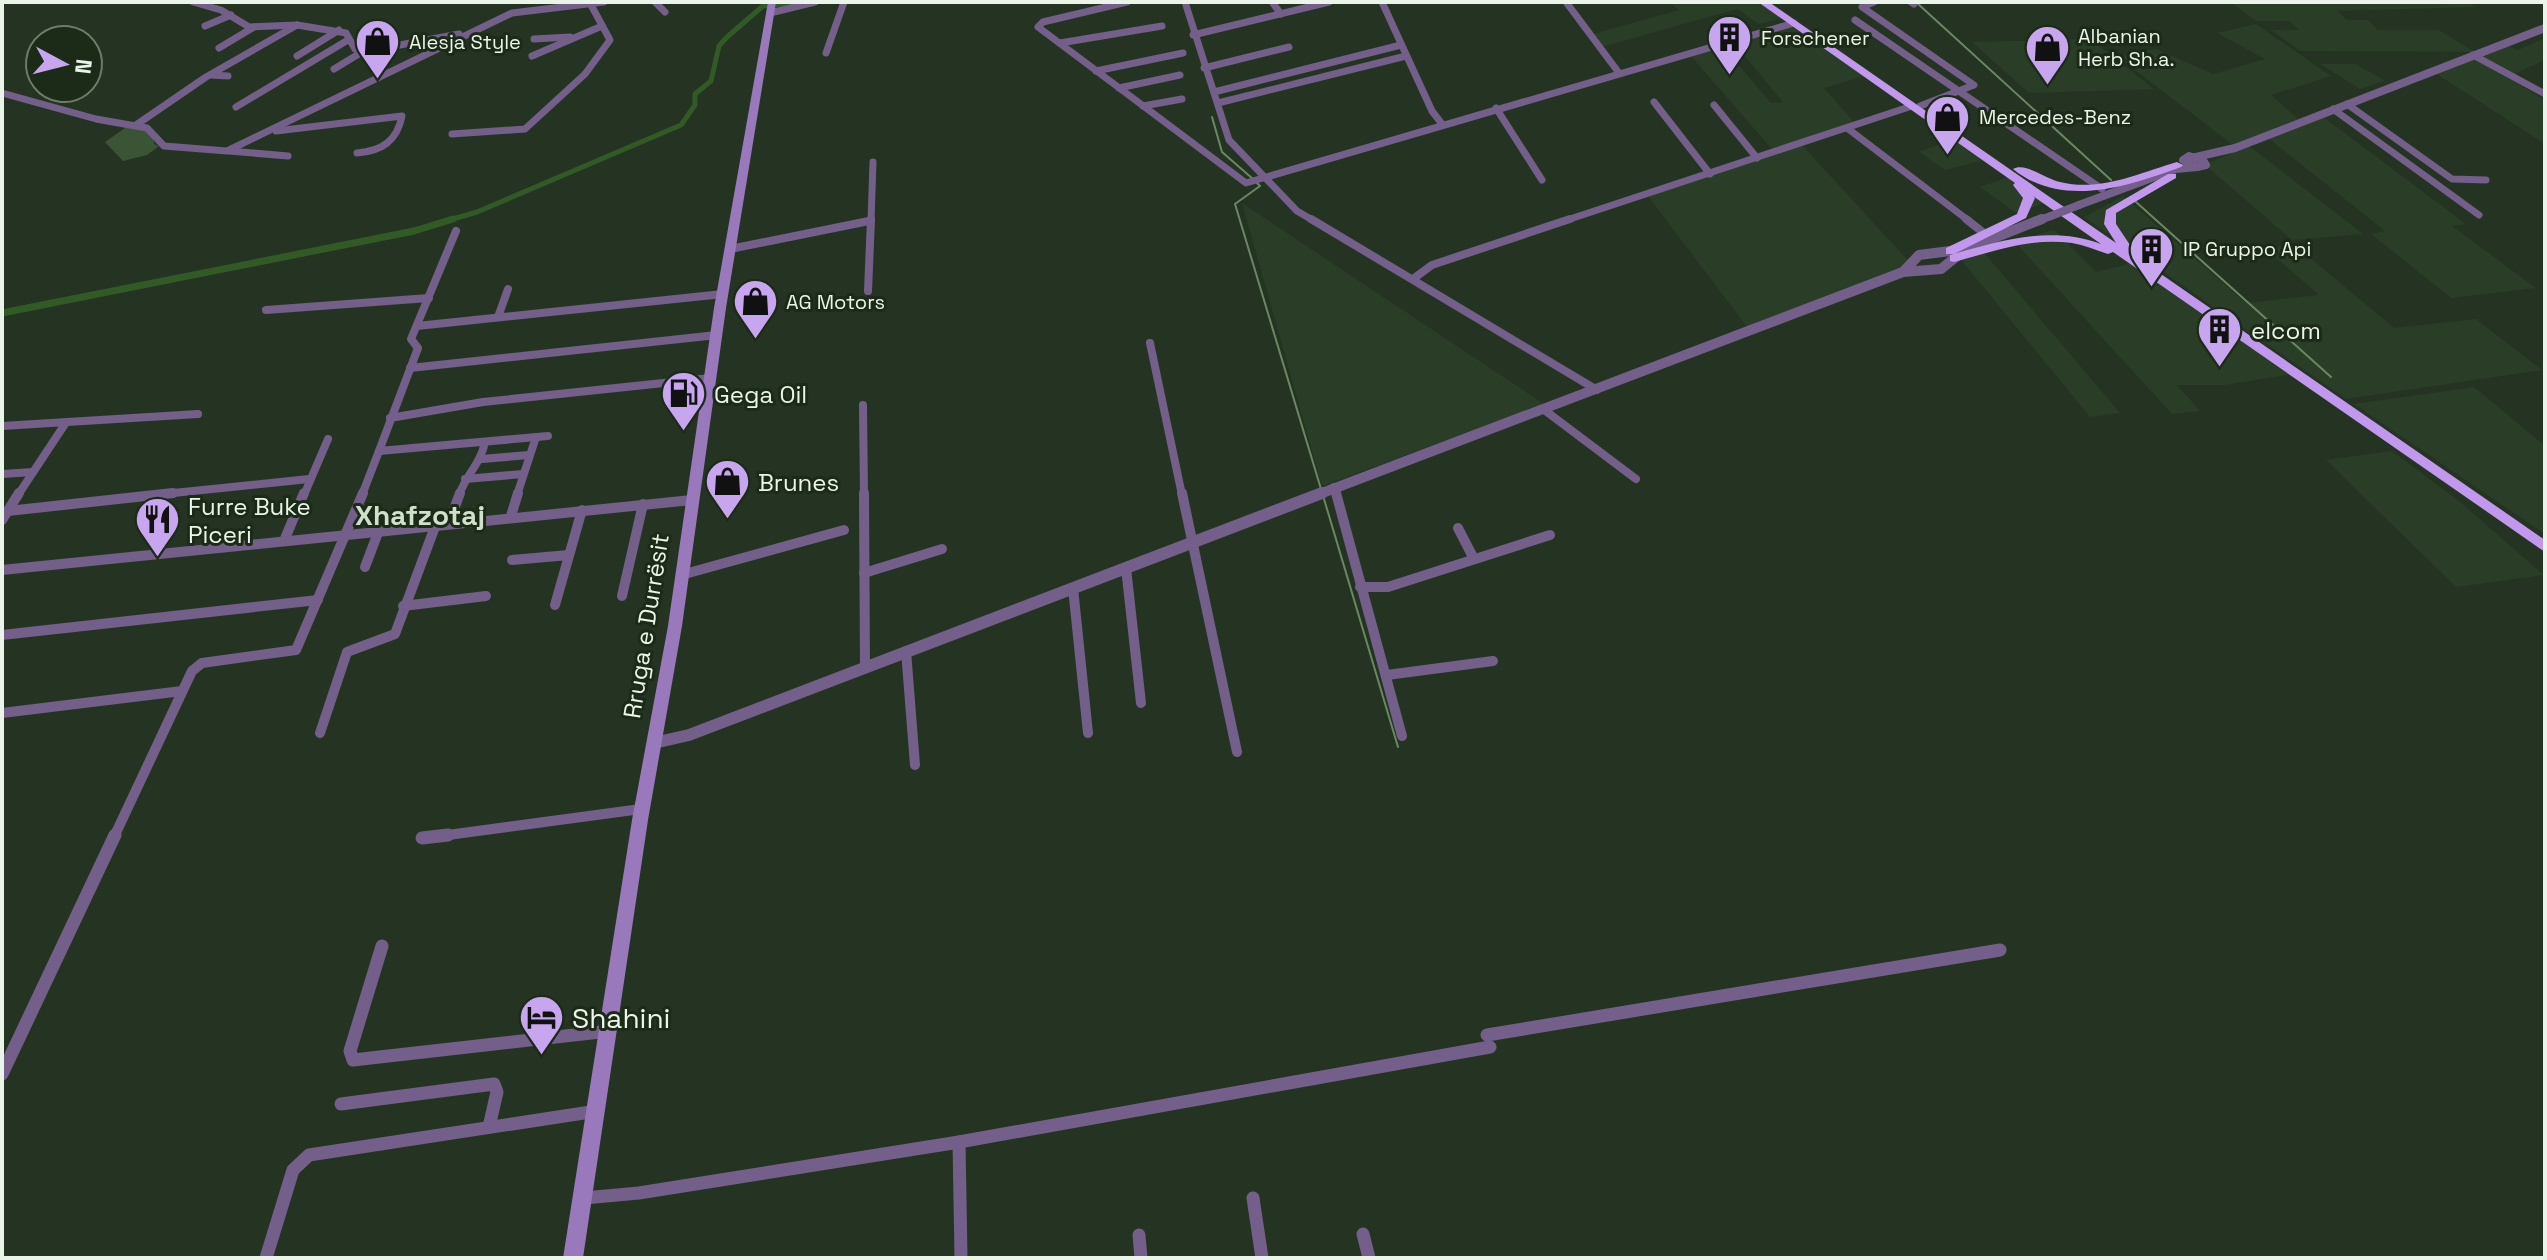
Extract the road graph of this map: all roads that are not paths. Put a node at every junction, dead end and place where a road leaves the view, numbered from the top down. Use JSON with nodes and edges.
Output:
{"nodes":[{"id":1,"x":193,"y":2,"type":"edge"},
{"id":2,"x":515,"y":2,"type":"edge"},
{"id":3,"x":604,"y":2,"type":"edge"},
{"id":4,"x":655,"y":2,"type":"edge"},
{"id":5,"x":815,"y":2,"type":"edge"},
{"id":6,"x":844,"y":2,"type":"edge"},
{"id":7,"x":1127,"y":2,"type":"edge"},
{"id":8,"x":1185,"y":2,"type":"edge"},
{"id":9,"x":1272,"y":2,"type":"edge"},
{"id":10,"x":1329,"y":2,"type":"edge"},
{"id":11,"x":1382,"y":2,"type":"edge"},
{"id":12,"x":1566,"y":2,"type":"edge"},
{"id":13,"x":1763,"y":2,"type":"edge"},
{"id":14,"x":1769,"y":2,"type":"edge"},
{"id":15,"x":1874,"y":2,"type":"edge"},
{"id":16,"x":590,"y":3,"type":"edge"},
{"id":17,"x":771,"y":7,"type":"edge"},
{"id":18,"x":521,"y":11,"type":"junction"},
{"id":19,"x":665,"y":12,"type":"dead end"},
{"id":20,"x":1281,"y":14,"type":"junction"},
{"id":21,"x":231,"y":15,"type":"junction"},
{"id":22,"x":1855,"y":20,"type":"dead end"},
{"id":23,"x":1794,"y":23,"type":"junction"},
{"id":24,"x":297,"y":25,"type":"junction"},
{"id":25,"x":205,"y":26,"type":"dead end"},
{"id":26,"x":602,"y":26,"type":"junction"},
{"id":27,"x":1162,"y":26,"type":"dead end"},
{"id":28,"x":254,"y":27,"type":"junction"},
{"id":29,"x":2545,"y":28,"type":"edge"},
{"id":30,"x":478,"y":29,"type":"junction"},
{"id":31,"x":339,"y":30,"type":"junction"},
{"id":32,"x":1193,"y":35,"type":"junction"},
{"id":33,"x":572,"y":37,"type":"junction"},
{"id":34,"x":534,"y":39,"type":"dead end"},
{"id":35,"x":348,"y":40,"type":"junction"},
{"id":36,"x":1060,"y":43,"type":"junction"},
{"id":37,"x":1401,"y":45,"type":"junction"},
{"id":38,"x":1289,"y":47,"type":"dead end"},
{"id":39,"x":219,"y":48,"type":"dead end"},
{"id":40,"x":362,"y":52,"type":"junction"},
{"id":41,"x":826,"y":53,"type":"dead end"},
{"id":42,"x":1183,"y":53,"type":"dead end"},
{"id":43,"x":2473,"y":55,"type":"junction"},
{"id":44,"x":297,"y":56,"type":"dead end"},
{"id":45,"x":532,"y":56,"type":"dead end"},
{"id":46,"x":1406,"y":56,"type":"junction"},
{"id":47,"x":1204,"y":68,"type":"junction"},
{"id":48,"x":334,"y":69,"type":"dead end"},
{"id":49,"x":1096,"y":71,"type":"junction"},
{"id":50,"x":1619,"y":73,"type":"junction"},
{"id":51,"x":211,"y":75,"type":"junction"},
{"id":52,"x":1180,"y":75,"type":"dead end"},
{"id":53,"x":228,"y":76,"type":"dead end"},
{"id":54,"x":1119,"y":88,"type":"junction"},
{"id":55,"x":1959,"y":91,"type":"junction"},
{"id":56,"x":1214,"y":92,"type":"junction"},
{"id":57,"x":2,"y":93,"type":"edge"},
{"id":58,"x":2545,"y":94,"type":"edge"},
{"id":59,"x":1182,"y":99,"type":"dead end"},
{"id":60,"x":1654,"y":102,"type":"dead end"},
{"id":61,"x":1218,"y":103,"type":"junction"},
{"id":62,"x":2347,"y":104,"type":"junction"},
{"id":63,"x":1714,"y":105,"type":"dead end"},
{"id":64,"x":1143,"y":106,"type":"junction"},
{"id":65,"x":1916,"y":106,"type":"junction"},
{"id":66,"x":236,"y":107,"type":"dead end"},
{"id":67,"x":1496,"y":108,"type":"junction"},
{"id":68,"x":2333,"y":109,"type":"junction"},
{"id":69,"x":1442,"y":124,"type":"junction"},
{"id":70,"x":136,"y":126,"type":"junction"},
{"id":71,"x":1847,"y":128,"type":"junction"},
{"id":72,"x":265,"y":133,"type":"junction"},
{"id":73,"x":452,"y":134,"type":"dead end"},
{"id":74,"x":1961,"y":140,"type":"junction"},
{"id":75,"x":1983,"y":150,"type":"junction"},
{"id":76,"x":227,"y":151,"type":"junction"},
{"id":77,"x":357,"y":153,"type":"dead end"},
{"id":78,"x":288,"y":156,"type":"dead end"},
{"id":79,"x":1757,"y":158,"type":"junction"},
{"id":80,"x":873,"y":162,"type":"dead end"},
{"id":81,"x":2189,"y":164,"type":"junction"},
{"id":82,"x":1710,"y":174,"type":"junction"},
{"id":83,"x":1259,"y":179,"type":"junction"},
{"id":84,"x":1542,"y":180,"type":"dead end"},
{"id":85,"x":2486,"y":180,"type":"dead end"},
{"id":86,"x":2102,"y":189,"type":"junction"},
{"id":87,"x":2479,"y":215,"type":"dead end"},
{"id":88,"x":869,"y":221,"type":"junction"},
{"id":89,"x":456,"y":231,"type":"dead end"},
{"id":90,"x":1985,"y":234,"type":"junction"},
{"id":91,"x":730,"y":249,"type":"junction"},
{"id":92,"x":2128,"y":251,"type":"junction"},
{"id":93,"x":1950,"y":258,"type":"junction"},
{"id":94,"x":1917,"y":260,"type":"junction"},
{"id":95,"x":2141,"y":265,"type":"junction"},
{"id":96,"x":1930,"y":269,"type":"junction"},
{"id":97,"x":1903,"y":272,"type":"junction"},
{"id":98,"x":1413,"y":279,"type":"junction"},
{"id":99,"x":508,"y":289,"type":"dead end"},
{"id":100,"x":868,"y":291,"type":"dead end"},
{"id":101,"x":723,"y":294,"type":"junction"},
{"id":102,"x":429,"y":298,"type":"junction"},
{"id":103,"x":266,"y":310,"type":"dead end"},
{"id":104,"x":498,"y":317,"type":"junction"},
{"id":105,"x":417,"y":326,"type":"junction"},
{"id":106,"x":717,"y":335,"type":"junction"},
{"id":107,"x":1150,"y":343,"type":"dead end"},
{"id":108,"x":410,"y":368,"type":"junction"},
{"id":109,"x":711,"y":378,"type":"junction"},
{"id":110,"x":1597,"y":390,"type":"junction"},
{"id":111,"x":863,"y":405,"type":"dead end"},
{"id":112,"x":1543,"y":409,"type":"junction"},
{"id":113,"x":198,"y":414,"type":"dead end"},
{"id":114,"x":390,"y":418,"type":"junction"},
{"id":115,"x":65,"y":424,"type":"junction"},
{"id":116,"x":2,"y":426,"type":"edge"},
{"id":117,"x":548,"y":436,"type":"dead end"},
{"id":118,"x":536,"y":437,"type":"junction"},
{"id":119,"x":328,"y":439,"type":"dead end"},
{"id":120,"x":485,"y":442,"type":"junction"},
{"id":121,"x":379,"y":451,"type":"junction"},
{"id":122,"x":529,"y":455,"type":"junction"},
{"id":123,"x":482,"y":459,"type":"junction"},
{"id":124,"x":33,"y":472,"type":"junction"},
{"id":125,"x":2,"y":474,"type":"edge"},
{"id":126,"x":523,"y":474,"type":"junction"},
{"id":127,"x":309,"y":479,"type":"junction"},
{"id":128,"x":465,"y":479,"type":"junction"},
{"id":129,"x":1636,"y":479,"type":"dead end"},
{"id":130,"x":1326,"y":490,"type":"junction"},
{"id":131,"x":692,"y":500,"type":"junction"},
{"id":132,"x":643,"y":504,"type":"junction"},
{"id":133,"x":582,"y":510,"type":"junction"},
{"id":134,"x":5,"y":516,"type":"edge"},
{"id":135,"x":511,"y":516,"type":"junction"},
{"id":136,"x":449,"y":523,"type":"junction"},
{"id":137,"x":436,"y":524,"type":"junction"},
{"id":138,"x":1458,"y":528,"type":"dead end"},
{"id":139,"x":379,"y":530,"type":"junction"},
{"id":140,"x":844,"y":530,"type":"dead end"},
{"id":141,"x":348,"y":533,"type":"junction"},
{"id":142,"x":1550,"y":535,"type":"dead end"},
{"id":143,"x":284,"y":541,"type":"junction"},
{"id":144,"x":1196,"y":544,"type":"junction"},
{"id":145,"x":2543,"y":545,"type":"edge"},
{"id":146,"x":942,"y":549,"type":"dead end"},
{"id":147,"x":569,"y":555,"type":"junction"},
{"id":148,"x":1474,"y":559,"type":"junction"},
{"id":149,"x":512,"y":560,"type":"dead end"},
{"id":150,"x":365,"y":567,"type":"dead end"},
{"id":151,"x":1126,"y":568,"type":"junction"},
{"id":152,"x":2,"y":570,"type":"edge"},
{"id":153,"x":864,"y":573,"type":"junction"},
{"id":154,"x":681,"y":575,"type":"junction"},
{"id":155,"x":1360,"y":587,"type":"junction"},
{"id":156,"x":1073,"y":588,"type":"junction"},
{"id":157,"x":486,"y":596,"type":"dead end"},
{"id":158,"x":622,"y":596,"type":"dead end"},
{"id":159,"x":318,"y":600,"type":"junction"},
{"id":160,"x":555,"y":605,"type":"dead end"},
{"id":161,"x":403,"y":606,"type":"junction"},
{"id":162,"x":2,"y":635,"type":"edge"},
{"id":163,"x":906,"y":651,"type":"junction"},
{"id":164,"x":1493,"y":661,"type":"dead end"},
{"id":165,"x":865,"y":667,"type":"junction"},
{"id":166,"x":1387,"y":675,"type":"junction"},
{"id":167,"x":182,"y":691,"type":"junction"},
{"id":168,"x":1141,"y":703,"type":"dead end"},
{"id":169,"x":2,"y":713,"type":"edge"},
{"id":170,"x":320,"y":733,"type":"dead end"},
{"id":171,"x":1088,"y":733,"type":"dead end"},
{"id":172,"x":1402,"y":736,"type":"dead end"},
{"id":173,"x":654,"y":743,"type":"junction"},
{"id":174,"x":1237,"y":752,"type":"dead end"},
{"id":175,"x":915,"y":765,"type":"dead end"},
{"id":176,"x":641,"y":809,"type":"junction"},
{"id":177,"x":422,"y":838,"type":"dead end"},
{"id":178,"x":382,"y":946,"type":"dead end"},
{"id":179,"x":2000,"y":950,"type":"dead end"},
{"id":180,"x":609,"y":1031,"type":"junction"},
{"id":181,"x":2,"y":1074,"type":"edge"},
{"id":182,"x":341,"y":1104,"type":"dead end"},
{"id":183,"x":597,"y":1111,"type":"junction"},
{"id":184,"x":489,"y":1127,"type":"junction"},
{"id":185,"x":959,"y":1142,"type":"junction"},
{"id":186,"x":584,"y":1198,"type":"junction"},
{"id":187,"x":1253,"y":1198,"type":"dead end"},
{"id":188,"x":1363,"y":1234,"type":"dead end"},
{"id":189,"x":1139,"y":1235,"type":"dead end"},
{"id":190,"x":266,"y":1258,"type":"edge"},
{"id":191,"x":573,"y":1258,"type":"edge"},
{"id":192,"x":961,"y":1258,"type":"edge"},
{"id":193,"x":1141,"y":1258,"type":"edge"},
{"id":194,"x":1262,"y":1258,"type":"edge"},
{"id":195,"x":1369,"y":1258,"type":"edge"}],
"edges":[{"from":1,"to":21,"type":"street"},
{"from":2,"to":18,"type":"street"},
{"from":3,"to":16,"type":"street"},
{"from":4,"to":19,"type":"street"},
{"from":5,"to":17,"type":"street"},
{"from":6,"to":41,"type":"street"},
{"from":7,"to":36,"type":"street"},
{"from":8,"to":32,"type":"street"},
{"from":9,"to":20,"type":"street"},
{"from":10,"to":20,"type":"street"},
{"from":11,"to":37,"type":"street"},
{"from":12,"to":50,"type":"street"},
{"from":13,"to":23,"type":"highway"},
{"from":14,"to":65,"type":"highway"},
{"from":15,"to":55,"type":"street"},
{"from":16,"to":18,"type":"street"},
{"from":16,"to":26,"type":"street"},
{"from":17,"to":91,"type":"main road","name":"Rruga e Durrësit"},
{"from":18,"to":30,"type":"street"},
{"from":20,"to":32,"type":"street"},
{"from":21,"to":25,"type":"street"},
{"from":21,"to":28,"type":"street"},
{"from":22,"to":55,"type":"street"},
{"from":23,"to":50,"type":"street"},
{"from":23,"to":65,"type":"highway"},
{"from":24,"to":28,"type":"street"},
{"from":24,"to":31,"type":"street"},
{"from":24,"to":51,"type":"street"},
{"from":26,"to":33,"type":"street"},
{"from":26,"to":73,"type":"street"},
{"from":27,"to":36,"type":"street"},
{"from":28,"to":39,"type":"street"},
{"from":29,"to":43,"type":"street"},
{"from":30,"to":40,"type":"street"},
{"from":30,"to":72,"type":"street"},
{"from":31,"to":35,"type":"street"},
{"from":31,"to":44,"type":"street"},
{"from":32,"to":47,"type":"street"},
{"from":33,"to":34,"type":"street"},
{"from":33,"to":45,"type":"street"},
{"from":35,"to":40,"type":"street"},
{"from":35,"to":66,"type":"street"},
{"from":36,"to":49,"type":"street"},
{"from":37,"to":46,"type":"street"},
{"from":37,"to":56,"type":"street"},
{"from":38,"to":47,"type":"street"},
{"from":40,"to":48,"type":"street"},
{"from":42,"to":49,"type":"street"},
{"from":43,"to":58,"type":"street"},
{"from":43,"to":62,"type":"street"},
{"from":46,"to":61,"type":"street"},
{"from":46,"to":69,"type":"street"},
{"from":47,"to":56,"type":"street"},
{"from":49,"to":54,"type":"street"},
{"from":50,"to":67,"type":"street"},
{"from":51,"to":53,"type":"street"},
{"from":51,"to":70,"type":"street"},
{"from":52,"to":54,"type":"street"},
{"from":54,"to":64,"type":"street"},
{"from":55,"to":65,"type":"street"},
{"from":55,"to":86,"type":"street"},
{"from":56,"to":61,"type":"street"},
{"from":57,"to":70,"type":"street"},
{"from":59,"to":64,"type":"street"},
{"from":60,"to":82,"type":"street"},
{"from":61,"to":83,"type":"street"},
{"from":62,"to":68,"type":"street"},
{"from":62,"to":85,"type":"street"},
{"from":63,"to":79,"type":"street"},
{"from":64,"to":83,"type":"street"},
{"from":65,"to":71,"type":"street"},
{"from":65,"to":74,"type":"highway"},
{"from":65,"to":75,"type":"highway"},
{"from":67,"to":69,"type":"street"},
{"from":67,"to":84,"type":"street"},
{"from":68,"to":81,"type":"street"},
{"from":68,"to":87,"type":"street"},
{"from":69,"to":83,"type":"street"},
{"from":70,"to":76,"type":"street"},
{"from":71,"to":79,"type":"street"},
{"from":71,"to":90,"type":"street"},
{"from":72,"to":76,"type":"street"},
{"from":72,"to":77,"type":"street"},
{"from":74,"to":90,"type":"highway"},
{"from":74,"to":95,"type":"highway"},
{"from":75,"to":86,"type":"highway"},
{"from":75,"to":92,"type":"highway"},
{"from":76,"to":78,"type":"street"},
{"from":79,"to":82,"type":"street"},
{"from":80,"to":88,"type":"street"},
{"from":81,"to":86,"type":"highway"},
{"from":81,"to":92,"type":"highway"},
{"from":81,"to":93,"type":"street","bridge":true},
{"from":82,"to":98,"type":"street"},
{"from":83,"to":98,"type":"street"},
{"from":88,"to":91,"type":"street"},
{"from":88,"to":100,"type":"street"},
{"from":89,"to":102,"type":"street"},
{"from":90,"to":93,"type":"highway"},
{"from":91,"to":101,"type":"main road","name":"Rruga e Durrësit"},
{"from":92,"to":145,"type":"highway"},
{"from":93,"to":94,"type":"street"},
{"from":93,"to":95,"type":"highway"},
{"from":93,"to":96,"type":"street"},
{"from":94,"to":96,"type":"street"},
{"from":94,"to":97,"type":"street"},
{"from":95,"to":145,"type":"highway"},
{"from":96,"to":97,"type":"street"},
{"from":97,"to":110,"type":"street"},
{"from":98,"to":110,"type":"street"},
{"from":99,"to":104,"type":"street"},
{"from":101,"to":104,"type":"street"},
{"from":101,"to":106,"type":"main road","name":"Rruga e Durrësit"},
{"from":102,"to":103,"type":"street"},
{"from":102,"to":105,"type":"street"},
{"from":104,"to":105,"type":"street"},
{"from":105,"to":108,"type":"street"},
{"from":106,"to":108,"type":"street"},
{"from":106,"to":109,"type":"main road","name":"Rruga e Durrësit"},
{"from":107,"to":144,"type":"street"},
{"from":108,"to":114,"type":"street"},
{"from":109,"to":114,"type":"street"},
{"from":109,"to":131,"type":"main road","name":"Rruga e Durrësit"},
{"from":110,"to":112,"type":"street"},
{"from":111,"to":153,"type":"street"},
{"from":112,"to":129,"type":"street"},
{"from":112,"to":130,"type":"street"},
{"from":113,"to":115,"type":"street"},
{"from":114,"to":121,"type":"street"},
{"from":115,"to":116,"type":"street"},
{"from":115,"to":124,"type":"street"},
{"from":117,"to":118,"type":"street"},
{"from":118,"to":120,"type":"street"},
{"from":118,"to":122,"type":"street"},
{"from":119,"to":127,"type":"street"},
{"from":120,"to":121,"type":"street"},
{"from":120,"to":123,"type":"street"},
{"from":121,"to":141,"type":"street"},
{"from":122,"to":123,"type":"street"},
{"from":122,"to":126,"type":"street"},
{"from":123,"to":128,"type":"street"},
{"from":124,"to":125,"type":"street"},
{"from":124,"to":134,"type":"street"},
{"from":126,"to":128,"type":"street"},
{"from":126,"to":135,"type":"street"},
{"from":127,"to":134,"type":"street"},
{"from":127,"to":143,"type":"street"},
{"from":128,"to":136,"type":"street"},
{"from":130,"to":144,"type":"street"},
{"from":130,"to":155,"type":"street"},
{"from":131,"to":132,"type":"street"},
{"from":131,"to":154,"type":"main road","name":"Rruga e Durrësit"},
{"from":132,"to":133,"type":"street"},
{"from":132,"to":158,"type":"street"},
{"from":133,"to":135,"type":"street"},
{"from":133,"to":147,"type":"street"},
{"from":135,"to":136,"type":"street"},
{"from":136,"to":137,"type":"street"},
{"from":137,"to":139,"type":"street"},
{"from":137,"to":161,"type":"street"},
{"from":138,"to":148,"type":"street"},
{"from":139,"to":141,"type":"street"},
{"from":139,"to":150,"type":"street"},
{"from":140,"to":154,"type":"street"},
{"from":141,"to":143,"type":"street"},
{"from":141,"to":159,"type":"street"},
{"from":142,"to":148,"type":"street"},
{"from":143,"to":152,"type":"street"},
{"from":144,"to":151,"type":"street"},
{"from":144,"to":174,"type":"street"},
{"from":146,"to":153,"type":"street"},
{"from":147,"to":149,"type":"street"},
{"from":147,"to":160,"type":"street"},
{"from":148,"to":155,"type":"street"},
{"from":151,"to":156,"type":"street"},
{"from":151,"to":168,"type":"street"},
{"from":153,"to":165,"type":"street"},
{"from":154,"to":173,"type":"main road","name":"Rruga e Durrësit"},
{"from":155,"to":166,"type":"street"},
{"from":156,"to":163,"type":"street"},
{"from":156,"to":171,"type":"street"},
{"from":157,"to":161,"type":"street"},
{"from":159,"to":162,"type":"street"},
{"from":159,"to":167,"type":"street"},
{"from":161,"to":170,"type":"street"},
{"from":163,"to":165,"type":"street"},
{"from":163,"to":175,"type":"street"},
{"from":164,"to":166,"type":"street"},
{"from":165,"to":173,"type":"street"},
{"from":166,"to":172,"type":"street"},
{"from":167,"to":169,"type":"street"},
{"from":167,"to":181,"type":"street"},
{"from":173,"to":176,"type":"main road","name":"Rruga e Durrësit"},
{"from":176,"to":177,"type":"street"},
{"from":176,"to":180,"type":"main road","name":"Rruga e Durrësit"},
{"from":178,"to":180,"type":"street"},
{"from":179,"to":185,"type":"street"},
{"from":180,"to":183,"type":"main road","name":"Rruga e Durrësit"},
{"from":182,"to":184,"type":"street"},
{"from":183,"to":184,"type":"street"},
{"from":183,"to":186,"type":"main road","name":"Rruga e Durrësit"},
{"from":184,"to":190,"type":"street"},
{"from":185,"to":186,"type":"street"},
{"from":185,"to":192,"type":"street"},
{"from":186,"to":191,"type":"main road","name":"Rruga e Durrësit"},
{"from":187,"to":194,"type":"street"},
{"from":188,"to":195,"type":"street"},
{"from":189,"to":193,"type":"street"}]}
